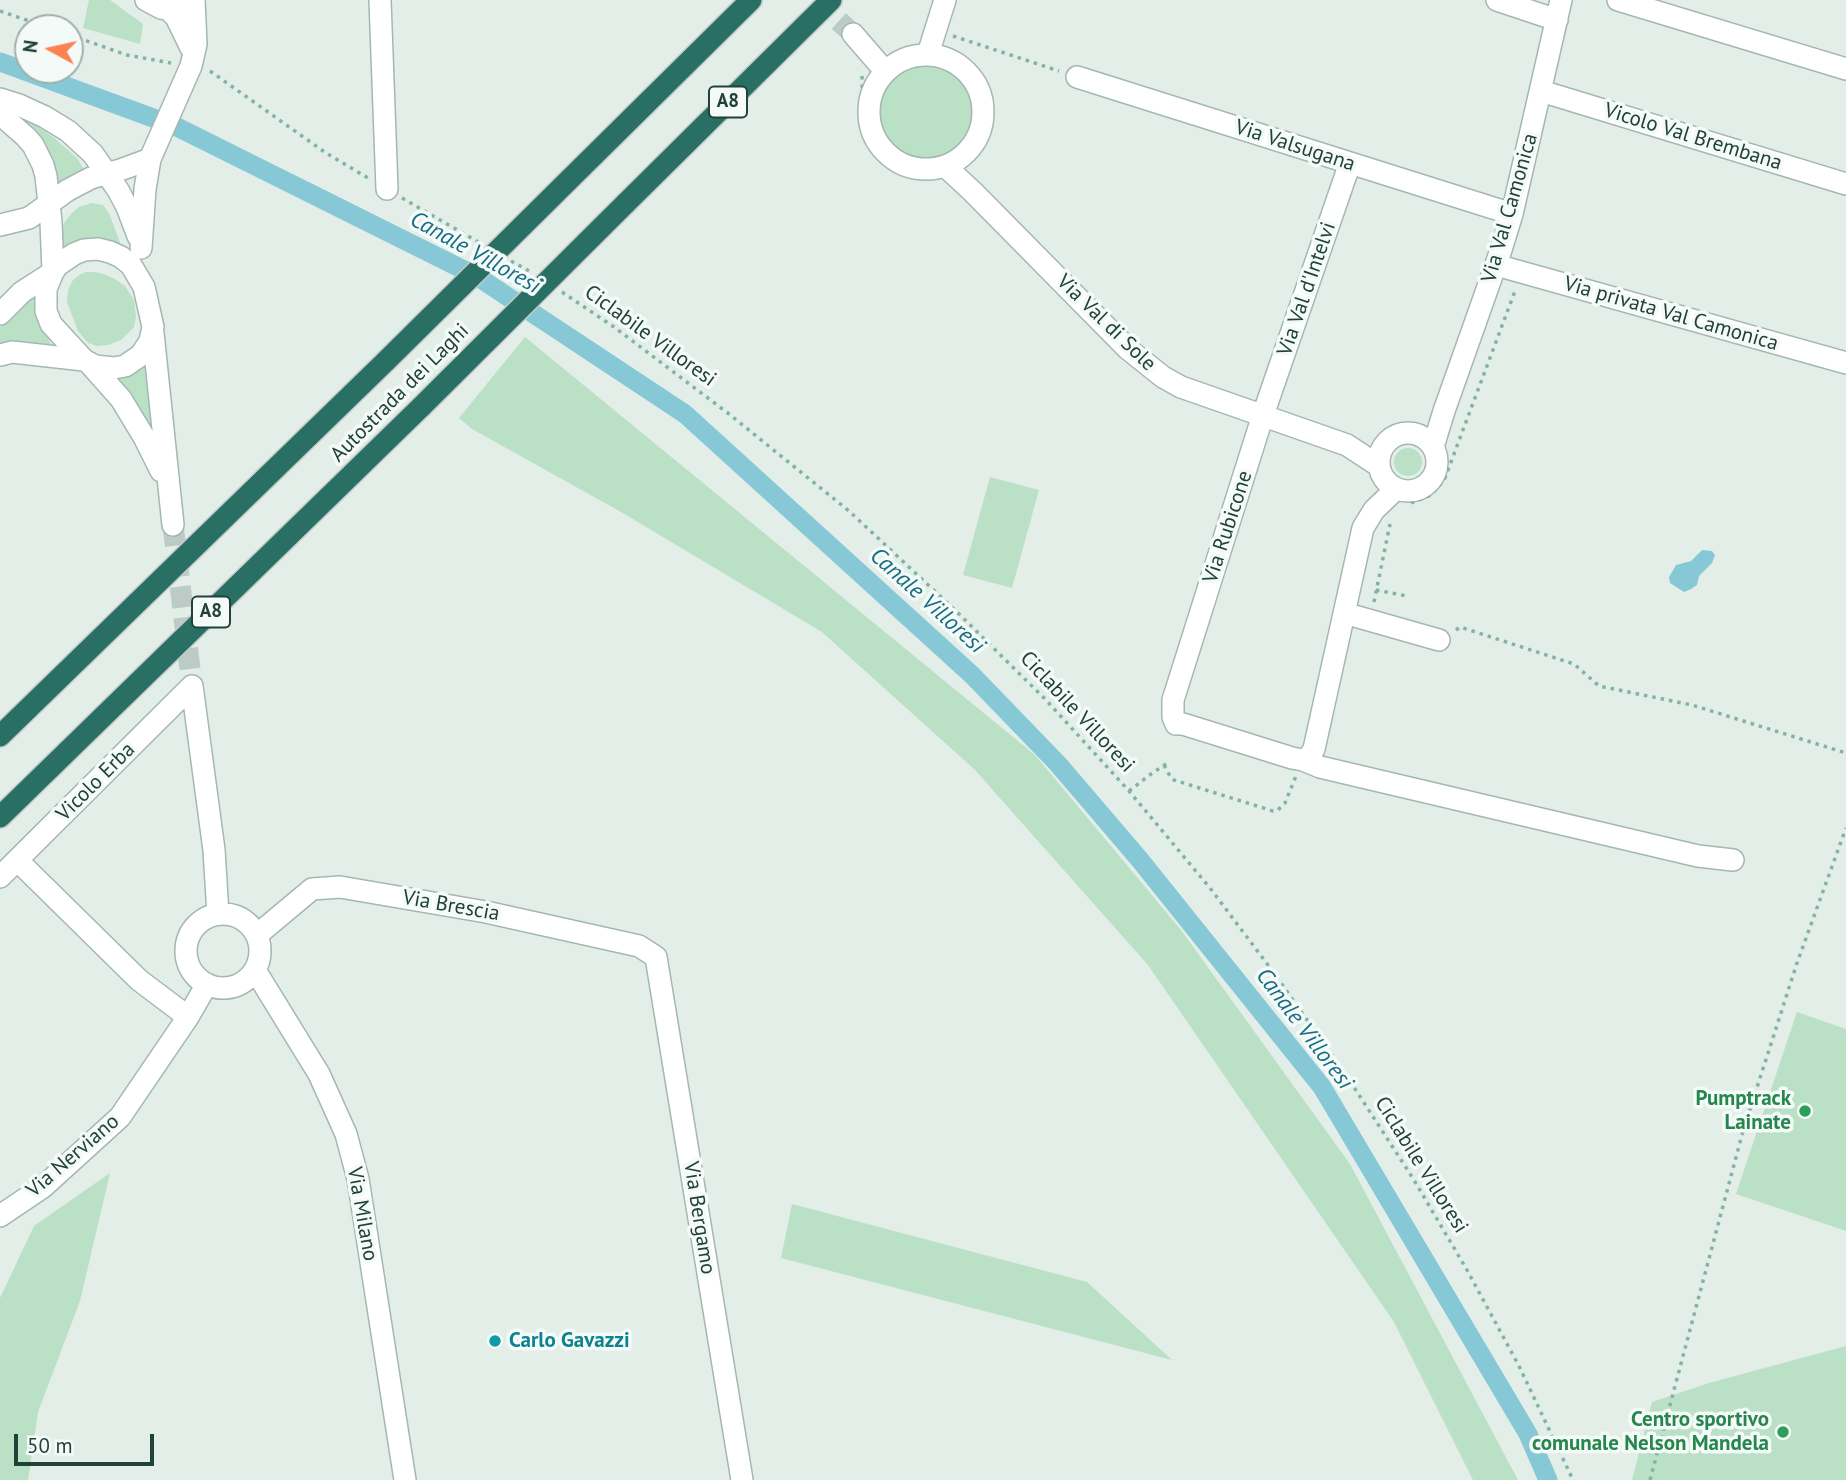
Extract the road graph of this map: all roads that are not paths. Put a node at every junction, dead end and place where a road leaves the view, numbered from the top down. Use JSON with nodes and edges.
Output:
{"nodes":[{"id":1,"x":146,"y":0,"type":"edge"},
{"id":2,"x":193,"y":0,"type":"edge"},
{"id":3,"x":380,"y":0,"type":"edge"},
{"id":4,"x":751,"y":0,"type":"edge"},
{"id":5,"x":831,"y":0,"type":"edge"},
{"id":6,"x":946,"y":0,"type":"edge"},
{"id":7,"x":1497,"y":0,"type":"edge"},
{"id":8,"x":1618,"y":0,"type":"edge"},
{"id":9,"x":168,"y":9,"type":"junction"},
{"id":10,"x":1559,"y":10,"type":"edge"},
{"id":11,"x":853,"y":34,"type":"tunnel mouth"},
{"id":12,"x":928,"y":54,"type":"junction"},
{"id":13,"x":191,"y":65,"type":"junction"},
{"id":14,"x":1846,"y":69,"type":"edge"},
{"id":15,"x":885,"y":71,"type":"junction"},
{"id":16,"x":1077,"y":77,"type":"road end"},
{"id":17,"x":1541,"y":91,"type":"junction"},
{"id":18,"x":0,"y":99,"type":"edge"},
{"id":19,"x":0,"y":114,"type":"edge"},
{"id":20,"x":150,"y":159,"type":"junction"},
{"id":21,"x":1350,"y":163,"type":"junction"},
{"id":22,"x":950,"y":168,"type":"junction"},
{"id":23,"x":107,"y":173,"type":"junction"},
{"id":24,"x":1846,"y":184,"type":"edge"},
{"id":25,"x":387,"y":189,"type":"road end"},
{"id":26,"x":49,"y":205,"type":"junction"},
{"id":27,"x":1512,"y":214,"type":"junction"},
{"id":28,"x":0,"y":225,"type":"edge"},
{"id":29,"x":141,"y":248,"type":"junction"},
{"id":30,"x":1496,"y":265,"type":"junction"},
{"id":31,"x":53,"y":272,"type":"junction"},
{"id":32,"x":144,"y":287,"type":"junction"},
{"id":33,"x":3,"y":305,"type":"edge"},
{"id":34,"x":153,"y":327,"type":"junction"},
{"id":35,"x":0,"y":355,"type":"edge"},
{"id":36,"x":86,"y":361,"type":"junction"},
{"id":37,"x":1846,"y":363,"type":"edge"},
{"id":38,"x":1263,"y":415,"type":"junction"},
{"id":39,"x":1425,"y":441,"type":"junction"},
{"id":40,"x":1389,"y":476,"type":"junction"},
{"id":41,"x":168,"y":485,"type":"junction"},
{"id":42,"x":173,"y":525,"type":"tunnel mouth"},
{"id":43,"x":1344,"y":613,"type":"junction"},
{"id":44,"x":1439,"y":640,"type":"road end"},
{"id":45,"x":0,"y":736,"type":"edge"},
{"id":46,"x":1297,"y":759,"type":"junction"},
{"id":47,"x":0,"y":817,"type":"edge"},
{"id":48,"x":17,"y":860,"type":"junction"},
{"id":49,"x":1733,"y":860,"type":"dead end"},
{"id":50,"x":0,"y":877,"type":"edge"},
{"id":51,"x":218,"y":914,"type":"junction"},
{"id":52,"x":257,"y":935,"type":"junction"},
{"id":53,"x":656,"y":957,"type":"joint"},
{"id":54,"x":255,"y":970,"type":"junction"},
{"id":55,"x":207,"y":984,"type":"junction"},
{"id":56,"x":188,"y":1017,"type":"junction"},
{"id":57,"x":0,"y":1216,"type":"edge"},
{"id":58,"x":405,"y":1480,"type":"edge"},
{"id":59,"x":741,"y":1480,"type":"edge"}],
"edges":[{"from":1,"to":9,"type":"street"},
{"from":2,"to":9,"type":"street"},
{"from":2,"to":13,"type":"street"},
{"from":3,"to":25,"type":"street"},
{"from":4,"to":45,"type":"highway","name":"Autostrada dei Laghi","bridge":true},
{"from":5,"to":47,"type":"highway","name":"Autostrada dei Laghi","number":"A8","bridge":true},
{"from":6,"to":12,"type":"street"},
{"from":7,"to":10,"type":"street"},
{"from":8,"to":14,"type":"street"},
{"from":9,"to":13,"type":"street"},
{"from":10,"to":17,"type":"street","name":"Via Val Camonica"},
{"from":11,"to":15,"type":"street"},
{"from":12,"to":15,"type":"street"},
{"from":12,"to":22,"type":"street"},
{"from":13,"to":20,"type":"street"},
{"from":15,"to":22,"type":"street"},
{"from":16,"to":21,"type":"street","name":"Via Valsugana"},
{"from":17,"to":24,"type":"street","name":"Vicolo Val Brembana"},
{"from":17,"to":27,"type":"street","name":"Via Val Camonica"},
{"from":18,"to":23,"type":"street"},
{"from":19,"to":26,"type":"street"},
{"from":20,"to":23,"type":"street"},
{"from":20,"to":29,"type":"street"},
{"from":21,"to":27,"type":"street","name":"Via Valsugana"},
{"from":21,"to":38,"type":"street","name":"Via Val d'Intelvi"},
{"from":22,"to":38,"type":"street","name":"Via Val di Sole"},
{"from":23,"to":26,"type":"street"},
{"from":23,"to":29,"type":"street"},
{"from":26,"to":28,"type":"street"},
{"from":26,"to":31,"type":"street"},
{"from":27,"to":30,"type":"street","name":"Via Val Camonica"},
{"from":29,"to":32,"type":"street"},
{"from":30,"to":37,"type":"street","name":"Via privata Val Camonica"},
{"from":30,"to":39,"type":"street","name":"Via Val Camonica"},
{"from":31,"to":32,"type":"street"},
{"from":31,"to":33,"type":"street"},
{"from":31,"to":36,"type":"street"},
{"from":32,"to":34,"type":"street"},
{"from":34,"to":36,"type":"street"},
{"from":34,"to":41,"type":"street"},
{"from":35,"to":36,"type":"street"},
{"from":36,"to":41,"type":"street"},
{"from":38,"to":40,"type":"street"},
{"from":38,"to":46,"type":"street","name":"Via Rubicone"},
{"from":39,"to":40,"type":"street"},
{"from":39,"to":40,"type":"street","name":"Via Val Camonica"},
{"from":40,"to":43,"type":"street"},
{"from":41,"to":42,"type":"street"},
{"from":43,"to":44,"type":"street"},
{"from":43,"to":46,"type":"street"},
{"from":46,"to":49,"type":"street"},
{"from":48,"to":50,"type":"street","name":"Vicolo Erba"},
{"from":48,"to":51,"type":"street","name":"Vicolo Erba"},
{"from":48,"to":56,"type":"street"},
{"from":51,"to":52,"type":"street"},
{"from":51,"to":55,"type":"street"},
{"from":52,"to":53,"type":"street","name":"Via Brescia"},
{"from":52,"to":54,"type":"street"},
{"from":53,"to":59,"type":"street","name":"Via Bergamo"},
{"from":54,"to":55,"type":"street"},
{"from":54,"to":58,"type":"street","name":"Via Milano"},
{"from":55,"to":56,"type":"street","name":"Via Nerviano"},
{"from":56,"to":57,"type":"street","name":"Via Nerviano"}]}
